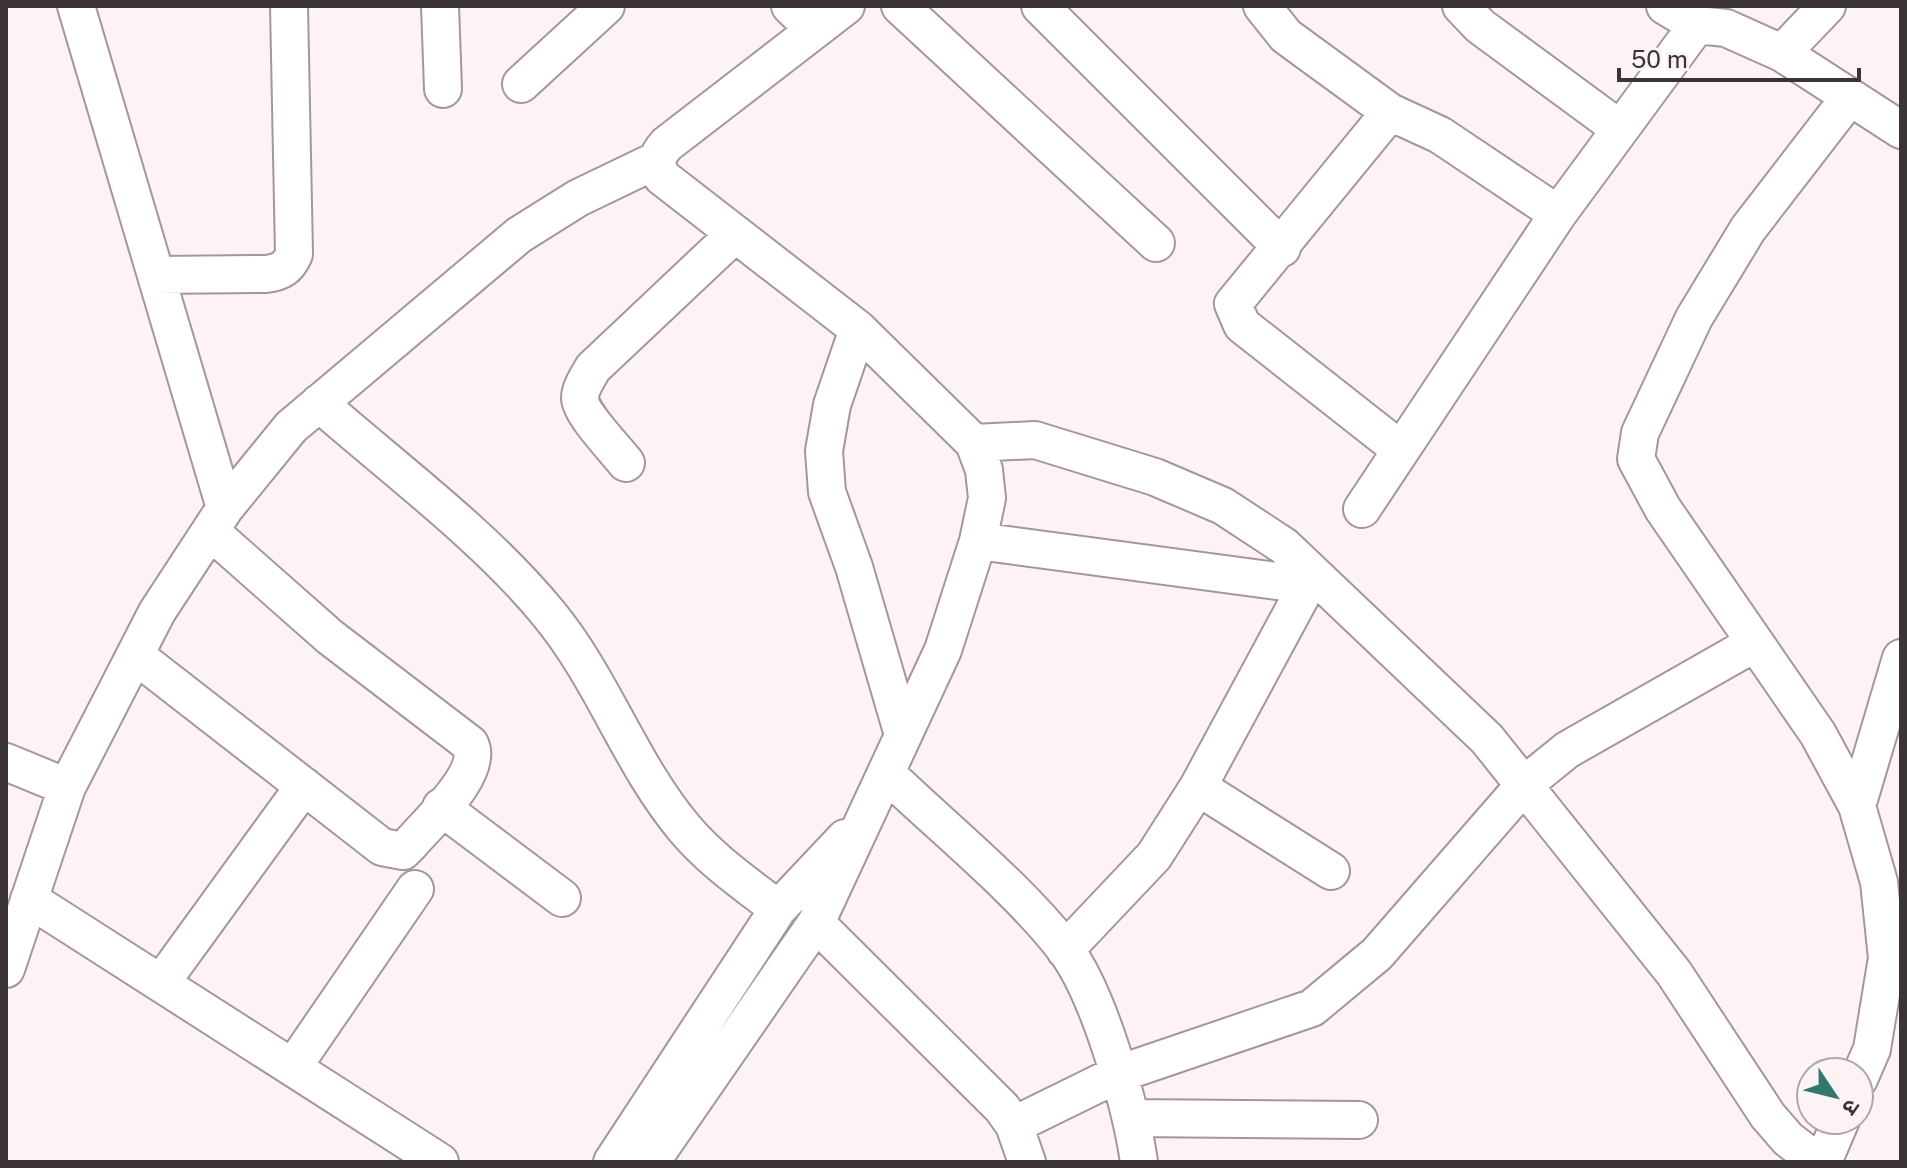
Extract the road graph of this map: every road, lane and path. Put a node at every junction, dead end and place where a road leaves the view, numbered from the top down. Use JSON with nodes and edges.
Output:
{"nodes":[{"id":1,"x":76,"y":6,"type":"edge"},
{"id":2,"x":289,"y":6,"type":"edge"},
{"id":3,"x":440,"y":6,"type":"edge"},
{"id":4,"x":606,"y":6,"type":"edge"},
{"id":5,"x":846,"y":6,"type":"edge"},
{"id":6,"x":900,"y":6,"type":"edge"},
{"id":7,"x":1040,"y":6,"type":"edge"},
{"id":8,"x":1262,"y":6,"type":"edge"},
{"id":9,"x":1461,"y":6,"type":"edge"},
{"id":10,"x":1665,"y":6,"type":"edge"},
{"id":11,"x":1827,"y":6,"type":"edge"},
{"id":12,"x":803,"y":18,"type":"edge"},
{"id":13,"x":1697,"y":25,"type":"junction"},
{"id":14,"x":1782,"y":53,"type":"junction"},
{"id":15,"x":521,"y":84,"type":"dead end"},
{"id":16,"x":443,"y":89,"type":"dead end"},
{"id":17,"x":1849,"y":98,"type":"junction"},
{"id":18,"x":1390,"y":112,"type":"junction"},
{"id":19,"x":1620,"y":129,"type":"junction"},
{"id":20,"x":1901,"y":130,"type":"edge"},
{"id":21,"x":657,"y":160,"type":"junction"},
{"id":22,"x":1558,"y":214,"type":"junction"},
{"id":23,"x":735,"y":234,"type":"junction"},
{"id":24,"x":1156,"y":243,"type":"dead end"},
{"id":25,"x":1282,"y":248,"type":"junction"},
{"id":26,"x":156,"y":275,"type":"junction"},
{"id":27,"x":858,"y":329,"type":"junction"},
{"id":28,"x":319,"y":403,"type":"junction"},
{"id":29,"x":974,"y":443,"type":"junction"},
{"id":30,"x":1401,"y":450,"type":"junction"},
{"id":31,"x":626,"y":463,"type":"dead end"},
{"id":32,"x":1362,"y":509,"type":"dead end"},
{"id":33,"x":218,"y":520,"type":"junction"},
{"id":34,"x":978,"y":541,"type":"junction"},
{"id":35,"x":1310,"y":579,"type":"junction"},
{"id":36,"x":1755,"y":643,"type":"junction"},
{"id":37,"x":135,"y":655,"type":"junction"},
{"id":38,"x":1901,"y":658,"type":"edge"},
{"id":39,"x":903,"y":735,"type":"junction"},
{"id":40,"x":6,"y":762,"type":"edge"},
{"id":41,"x":886,"y":773,"type":"junction"},
{"id":42,"x":1525,"y":784,"type":"junction"},
{"id":43,"x":304,"y":786,"type":"junction"},
{"id":44,"x":67,"y":787,"type":"junction"},
{"id":45,"x":1198,"y":787,"type":"junction"},
{"id":46,"x":1857,"y":806,"type":"junction"},
{"id":47,"x":441,"y":807,"type":"junction"},
{"id":48,"x":866,"y":817,"type":"junction"},
{"id":49,"x":1331,"y":871,"type":"dead end"},
{"id":50,"x":415,"y":889,"type":"dead end"},
{"id":51,"x":562,"y":898,"type":"dead end"},
{"id":52,"x":29,"y":899,"type":"junction"},
{"id":53,"x":778,"y":909,"type":"junction"},
{"id":54,"x":816,"y":923,"type":"junction"},
{"id":55,"x":1065,"y":950,"type":"junction"},
{"id":56,"x":7,"y":960,"type":"edge"},
{"id":57,"x":161,"y":983,"type":"junction"},
{"id":58,"x":1869,"y":1056,"type":"edge"},
{"id":59,"x":293,"y":1067,"type":"junction"},
{"id":60,"x":1118,"y":1074,"type":"junction"},
{"id":61,"x":1133,"y":1118,"type":"junction"},
{"id":62,"x":1359,"y":1120,"type":"dead end"},
{"id":63,"x":1014,"y":1125,"type":"junction"},
{"id":64,"x":1833,"y":1136,"type":"edge"},
{"id":65,"x":440,"y":1162,"type":"edge"},
{"id":66,"x":612,"y":1162,"type":"edge"},
{"id":67,"x":651,"y":1162,"type":"edge"},
{"id":68,"x":1027,"y":1162,"type":"edge"},
{"id":69,"x":1139,"y":1162,"type":"edge"},
{"id":70,"x":1821,"y":1162,"type":"edge"}],
"edges":[{"from":1,"to":26,"type":"street"},
{"from":2,"to":26,"type":"street"},
{"from":3,"to":16,"type":"street"},
{"from":4,"to":15,"type":"street"},
{"from":5,"to":12,"type":"street"},
{"from":6,"to":24,"type":"street"},
{"from":7,"to":25,"type":"street"},
{"from":8,"to":18,"type":"street"},
{"from":9,"to":19,"type":"street"},
{"from":10,"to":13,"type":"street"},
{"from":11,"to":14,"type":"street"},
{"from":12,"to":21,"type":"street"},
{"from":13,"to":14,"type":"street"},
{"from":13,"to":19,"type":"street"},
{"from":14,"to":17,"type":"street"},
{"from":17,"to":20,"type":"street"},
{"from":17,"to":36,"type":"street"},
{"from":18,"to":22,"type":"street"},
{"from":18,"to":25,"type":"street"},
{"from":19,"to":22,"type":"street"},
{"from":21,"to":23,"type":"street"},
{"from":21,"to":28,"type":"street"},
{"from":22,"to":30,"type":"street"},
{"from":23,"to":27,"type":"street"},
{"from":23,"to":31,"type":"street"},
{"from":25,"to":30,"type":"street"},
{"from":26,"to":33,"type":"street"},
{"from":27,"to":29,"type":"street"},
{"from":27,"to":39,"type":"street"},
{"from":28,"to":33,"type":"street"},
{"from":28,"to":53,"type":"street"},
{"from":29,"to":34,"type":"street"},
{"from":29,"to":35,"type":"street"},
{"from":30,"to":32,"type":"street"},
{"from":33,"to":37,"type":"street"},
{"from":33,"to":47,"type":"street"},
{"from":34,"to":35,"type":"street"},
{"from":34,"to":39,"type":"street"},
{"from":35,"to":42,"type":"street"},
{"from":35,"to":45,"type":"street"},
{"from":36,"to":42,"type":"street"},
{"from":36,"to":46,"type":"street"},
{"from":37,"to":43,"type":"street"},
{"from":37,"to":44,"type":"street"},
{"from":38,"to":46,"type":"street"},
{"from":39,"to":41,"type":"street"},
{"from":40,"to":44,"type":"street"},
{"from":41,"to":48,"type":"street"},
{"from":41,"to":55,"type":"street"},
{"from":42,"to":60,"type":"street"},
{"from":42,"to":70,"type":"street"},
{"from":43,"to":47,"type":"street"},
{"from":43,"to":57,"type":"street"},
{"from":44,"to":52,"type":"street"},
{"from":45,"to":49,"type":"street"},
{"from":45,"to":55,"type":"street"},
{"from":46,"to":58,"type":"street"},
{"from":47,"to":51,"type":"street"},
{"from":48,"to":53,"type":"street"},
{"from":48,"to":54,"type":"street"},
{"from":50,"to":59,"type":"street"},
{"from":52,"to":56,"type":"street"},
{"from":52,"to":57,"type":"street"},
{"from":53,"to":66,"type":"street"},
{"from":54,"to":63,"type":"street"},
{"from":54,"to":67,"type":"street"},
{"from":55,"to":60,"type":"street"},
{"from":57,"to":59,"type":"street"},
{"from":59,"to":65,"type":"street"},
{"from":60,"to":61,"type":"street"},
{"from":60,"to":63,"type":"street"},
{"from":61,"to":62,"type":"street"},
{"from":61,"to":69,"type":"street"},
{"from":63,"to":68,"type":"street"},
{"from":64,"to":70,"type":"street"}]}
